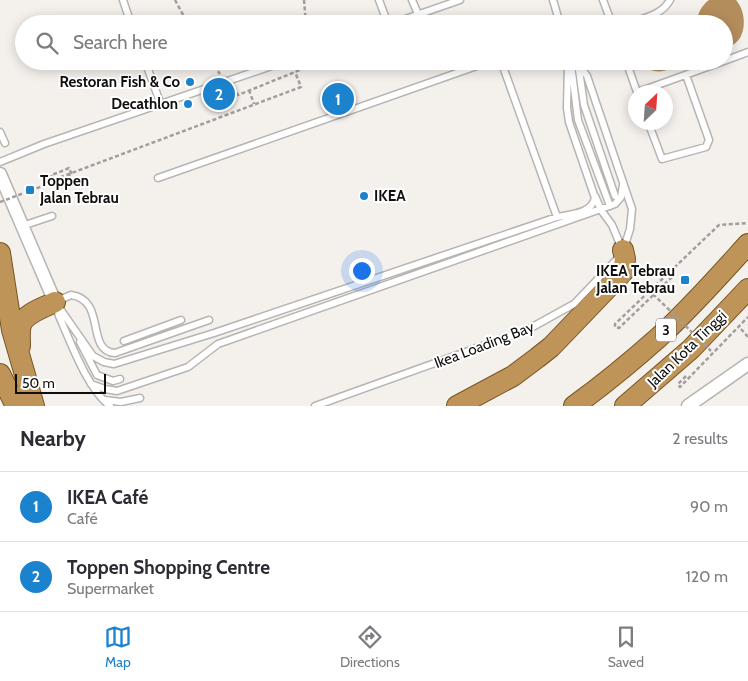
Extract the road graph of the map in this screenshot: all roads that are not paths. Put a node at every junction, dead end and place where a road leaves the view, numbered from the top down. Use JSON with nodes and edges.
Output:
{"nodes":[{"id":1,"x":123,"y":0,"type":"edge"},
{"id":2,"x":379,"y":0,"type":"edge"},
{"id":3,"x":412,"y":0,"type":"edge"},
{"id":4,"x":460,"y":0,"type":"edge"},
{"id":5,"x":553,"y":0,"type":"edge"},
{"id":6,"x":603,"y":0,"type":"edge"},
{"id":7,"x":670,"y":0,"type":"edge"},
{"id":8,"x":418,"y":14,"type":"junction"},
{"id":9,"x":129,"y":15,"type":"edge"},
{"id":10,"x":385,"y":15,"type":"edge"},
{"id":11,"x":415,"y":15,"type":"edge"},
{"id":12,"x":557,"y":15,"type":"edge"},
{"id":13,"x":609,"y":15,"type":"edge"},
{"id":14,"x":653,"y":15,"type":"edge"},
{"id":15,"x":748,"y":52,"type":"edge"},
{"id":16,"x":733,"y":58,"type":"edge"},
{"id":17,"x":148,"y":70,"type":"edge"},
{"id":18,"x":260,"y":70,"type":"edge"},
{"id":19,"x":465,"y":70,"type":"edge"},
{"id":20,"x":504,"y":70,"type":"edge"},
{"id":21,"x":572,"y":70,"type":"edge"},
{"id":22,"x":574,"y":70,"type":"edge"},
{"id":23,"x":578,"y":70,"type":"edge"},
{"id":24,"x":581,"y":70,"type":"edge"},
{"id":25,"x":629,"y":70,"type":"edge"},
{"id":26,"x":700,"y":70,"type":"edge"},
{"id":27,"x":686,"y":75,"type":"junction"},
{"id":28,"x":635,"y":85,"type":"edge"},
{"id":29,"x":658,"y":85,"type":"edge"},
{"id":30,"x":161,"y":105,"type":"junction"},
{"id":31,"x":651,"y":130,"type":"edge"},
{"id":32,"x":0,"y":132,"type":"edge"},
{"id":33,"x":4,"y":143,"type":"dead end"},
{"id":34,"x":0,"y":162,"type":"edge"},
{"id":35,"x":0,"y":174,"type":"edge"},
{"id":36,"x":158,"y":178,"type":"dead end"},
{"id":37,"x":623,"y":185,"type":"junction"},
{"id":38,"x":594,"y":192,"type":"junction"},
{"id":39,"x":616,"y":196,"type":"dead end"},
{"id":40,"x":610,"y":206,"type":"junction"},
{"id":41,"x":601,"y":210,"type":"junction"},
{"id":42,"x":52,"y":216,"type":"dead end"},
{"id":43,"x":557,"y":217,"type":"junction"},
{"id":44,"x":22,"y":226,"type":"junction"},
{"id":45,"x":748,"y":244,"type":"edge"},
{"id":46,"x":0,"y":253,"type":"edge"},
{"id":47,"x":618,"y":258,"type":"junction"},
{"id":48,"x":748,"y":289,"type":"edge"},
{"id":49,"x":55,"y":302,"type":"junction"},
{"id":50,"x":68,"y":319,"type":"junction"},
{"id":51,"x":181,"y":320,"type":"dead end"},
{"id":52,"x":209,"y":320,"type":"dead end"},
{"id":53,"x":124,"y":341,"type":"dead end"},
{"id":54,"x":19,"y":356,"type":"junction"},
{"id":55,"x":748,"y":364,"type":"edge"},
{"id":56,"x":0,"y":374,"type":"edge"},
{"id":57,"x":120,"y":379,"type":"dead end"},
{"id":58,"x":91,"y":384,"type":"junction"},
{"id":59,"x":140,"y":398,"type":"dead end"},
{"id":60,"x":103,"y":400,"type":"junction"},
{"id":61,"x":16,"y":406,"type":"edge"},
{"id":62,"x":34,"y":406,"type":"edge"},
{"id":63,"x":110,"y":406,"type":"edge"},
{"id":64,"x":315,"y":406,"type":"edge"},
{"id":65,"x":457,"y":406,"type":"edge"},
{"id":66,"x":574,"y":406,"type":"edge"},
{"id":67,"x":624,"y":406,"type":"edge"},
{"id":68,"x":688,"y":406,"type":"edge"}],
"edges":[{"from":1,"to":9,"type":"lane"},
{"from":2,"to":10,"type":"lane"},
{"from":3,"to":8,"type":"lane"},
{"from":4,"to":8,"type":"lane"},
{"from":5,"to":12,"type":"lane"},
{"from":6,"to":13,"type":"lane"},
{"from":7,"to":14,"type":"lane"},
{"from":8,"to":11,"type":"lane"},
{"from":15,"to":16,"type":"lane"},
{"from":17,"to":30,"type":"lane"},
{"from":18,"to":30,"type":"lane"},
{"from":19,"to":36,"type":"lane"},
{"from":20,"to":43,"type":"lane"},
{"from":21,"to":38,"type":"lane"},
{"from":22,"to":40,"type":"lane"},
{"from":23,"to":39,"type":"lane"},
{"from":24,"to":37,"type":"lane","name":"Ikea Loading Bay"},
{"from":25,"to":28,"type":"lane"},
{"from":26,"to":27,"type":"lane"},
{"from":27,"to":29,"type":"lane"},
{"from":27,"to":31,"type":"lane"},
{"from":30,"to":34,"type":"lane"},
{"from":32,"to":33,"type":"lane"},
{"from":35,"to":44,"type":"street"},
{"from":37,"to":40,"type":"lane"},
{"from":37,"to":47,"type":"lane","name":"Ikea Loading Bay"},
{"from":38,"to":41,"type":"lane"},
{"from":38,"to":43,"type":"lane"},
{"from":40,"to":41,"type":"lane"},
{"from":41,"to":47,"type":"lane"},
{"from":41,"to":58,"type":"lane"},
{"from":42,"to":44,"type":"lane"},
{"from":43,"to":50,"type":"lane"},
{"from":44,"to":49,"type":"street"},
{"from":45,"to":66,"type":"highway","name":"Jalan Kota Tinggi","number":"3"},
{"from":46,"to":54,"type":"highway"},
{"from":47,"to":64,"type":"lane","name":"Ikea Loading Bay"},
{"from":47,"to":65,"type":"highway"},
{"from":48,"to":67,"type":"highway","name":"Jalan Kota Tinggi","number":"3"},
{"from":49,"to":50,"type":"lane"},
{"from":49,"to":52,"type":"lane"},
{"from":49,"to":54,"type":"highway"},
{"from":49,"to":58,"type":"lane"},
{"from":50,"to":57,"type":"lane"},
{"from":51,"to":53,"type":"lane"},
{"from":54,"to":62,"type":"highway"},
{"from":55,"to":68,"type":"street"},
{"from":56,"to":61,"type":"highway"},
{"from":58,"to":60,"type":"lane"},
{"from":59,"to":60,"type":"lane"},
{"from":60,"to":63,"type":"lane"}]}
